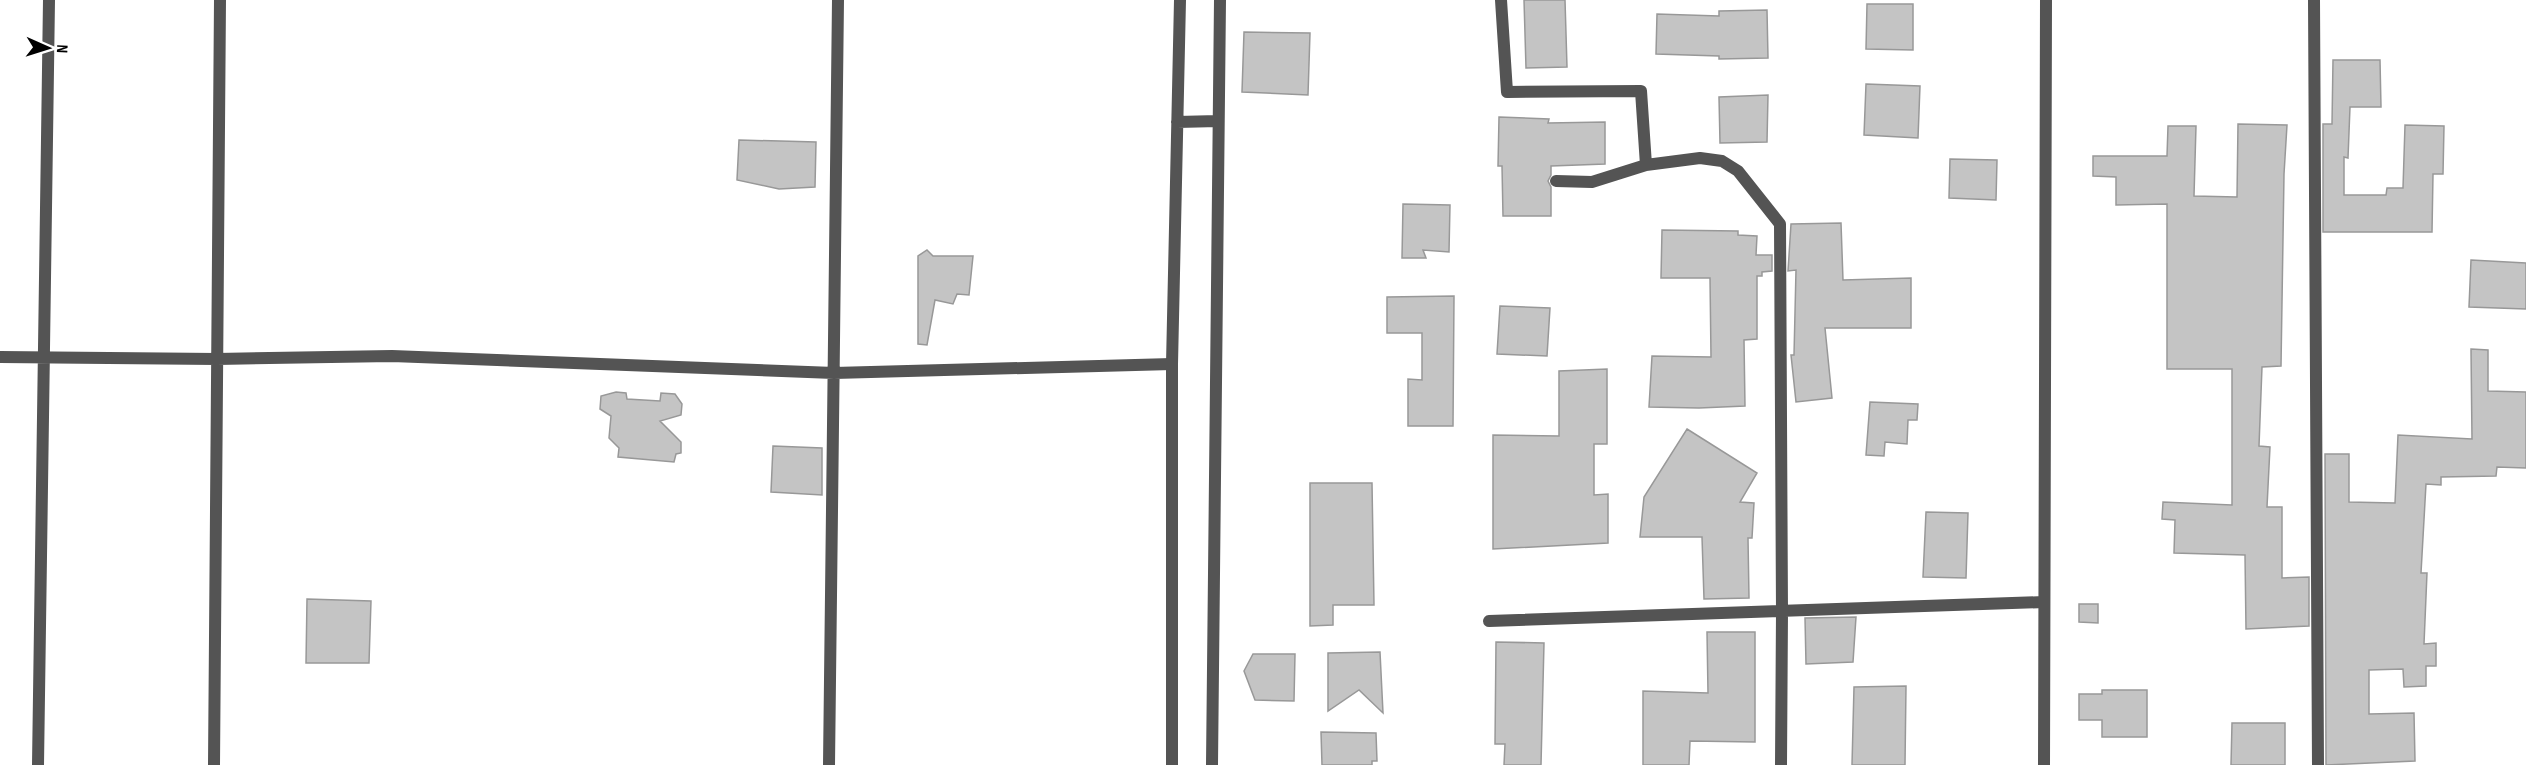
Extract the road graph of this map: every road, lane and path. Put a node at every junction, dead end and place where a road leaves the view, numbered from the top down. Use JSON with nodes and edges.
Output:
{"nodes":[{"id":1,"x":49,"y":0,"type":"edge"},
{"id":2,"x":220,"y":0,"type":"edge"},
{"id":3,"x":838,"y":0,"type":"edge"},
{"id":4,"x":1180,"y":0,"type":"edge"},
{"id":5,"x":1220,"y":0,"type":"edge"},
{"id":6,"x":1501,"y":0,"type":"edge"},
{"id":7,"x":2046,"y":0,"type":"edge"},
{"id":8,"x":2314,"y":0,"type":"edge"},
{"id":9,"x":1218,"y":121,"type":"junction"},
{"id":10,"x":1177,"y":122,"type":"junction"},
{"id":11,"x":1646,"y":165,"type":"junction"},
{"id":12,"x":1556,"y":181,"type":"dead end"},
{"id":13,"x":0,"y":357,"type":"edge"},
{"id":14,"x":42,"y":357,"type":"junction"},
{"id":15,"x":217,"y":359,"type":"junction"},
{"id":16,"x":1172,"y":364,"type":"junction"},
{"id":17,"x":834,"y":373,"type":"junction"},
{"id":18,"x":2044,"y":602,"type":"junction"},
{"id":19,"x":1782,"y":612,"type":"junction"},
{"id":20,"x":1489,"y":621,"type":"dead end"},
{"id":21,"x":38,"y":765,"type":"edge"},
{"id":22,"x":214,"y":765,"type":"edge"},
{"id":23,"x":829,"y":765,"type":"edge"},
{"id":24,"x":1172,"y":765,"type":"edge"},
{"id":25,"x":1212,"y":765,"type":"edge"},
{"id":26,"x":1781,"y":765,"type":"edge"},
{"id":27,"x":2044,"y":765,"type":"edge"},
{"id":28,"x":2318,"y":765,"type":"edge"}],
"edges":[{"from":1,"to":14,"type":"street"},
{"from":2,"to":15,"type":"street"},
{"from":3,"to":17,"type":"street"},
{"from":4,"to":10,"type":"street"},
{"from":5,"to":9,"type":"street"},
{"from":6,"to":11,"type":"street"},
{"from":7,"to":18,"type":"street"},
{"from":8,"to":28,"type":"street"},
{"from":9,"to":10,"type":"street"},
{"from":9,"to":25,"type":"street"},
{"from":10,"to":16,"type":"street"},
{"from":11,"to":12,"type":"street"},
{"from":11,"to":19,"type":"street"},
{"from":13,"to":14,"type":"street"},
{"from":14,"to":15,"type":"street"},
{"from":14,"to":21,"type":"street"},
{"from":15,"to":17,"type":"street"},
{"from":15,"to":22,"type":"street"},
{"from":16,"to":17,"type":"street"},
{"from":16,"to":24,"type":"street"},
{"from":17,"to":23,"type":"street"},
{"from":18,"to":19,"type":"street"},
{"from":18,"to":27,"type":"street"},
{"from":19,"to":20,"type":"street"},
{"from":19,"to":26,"type":"street"}]}
